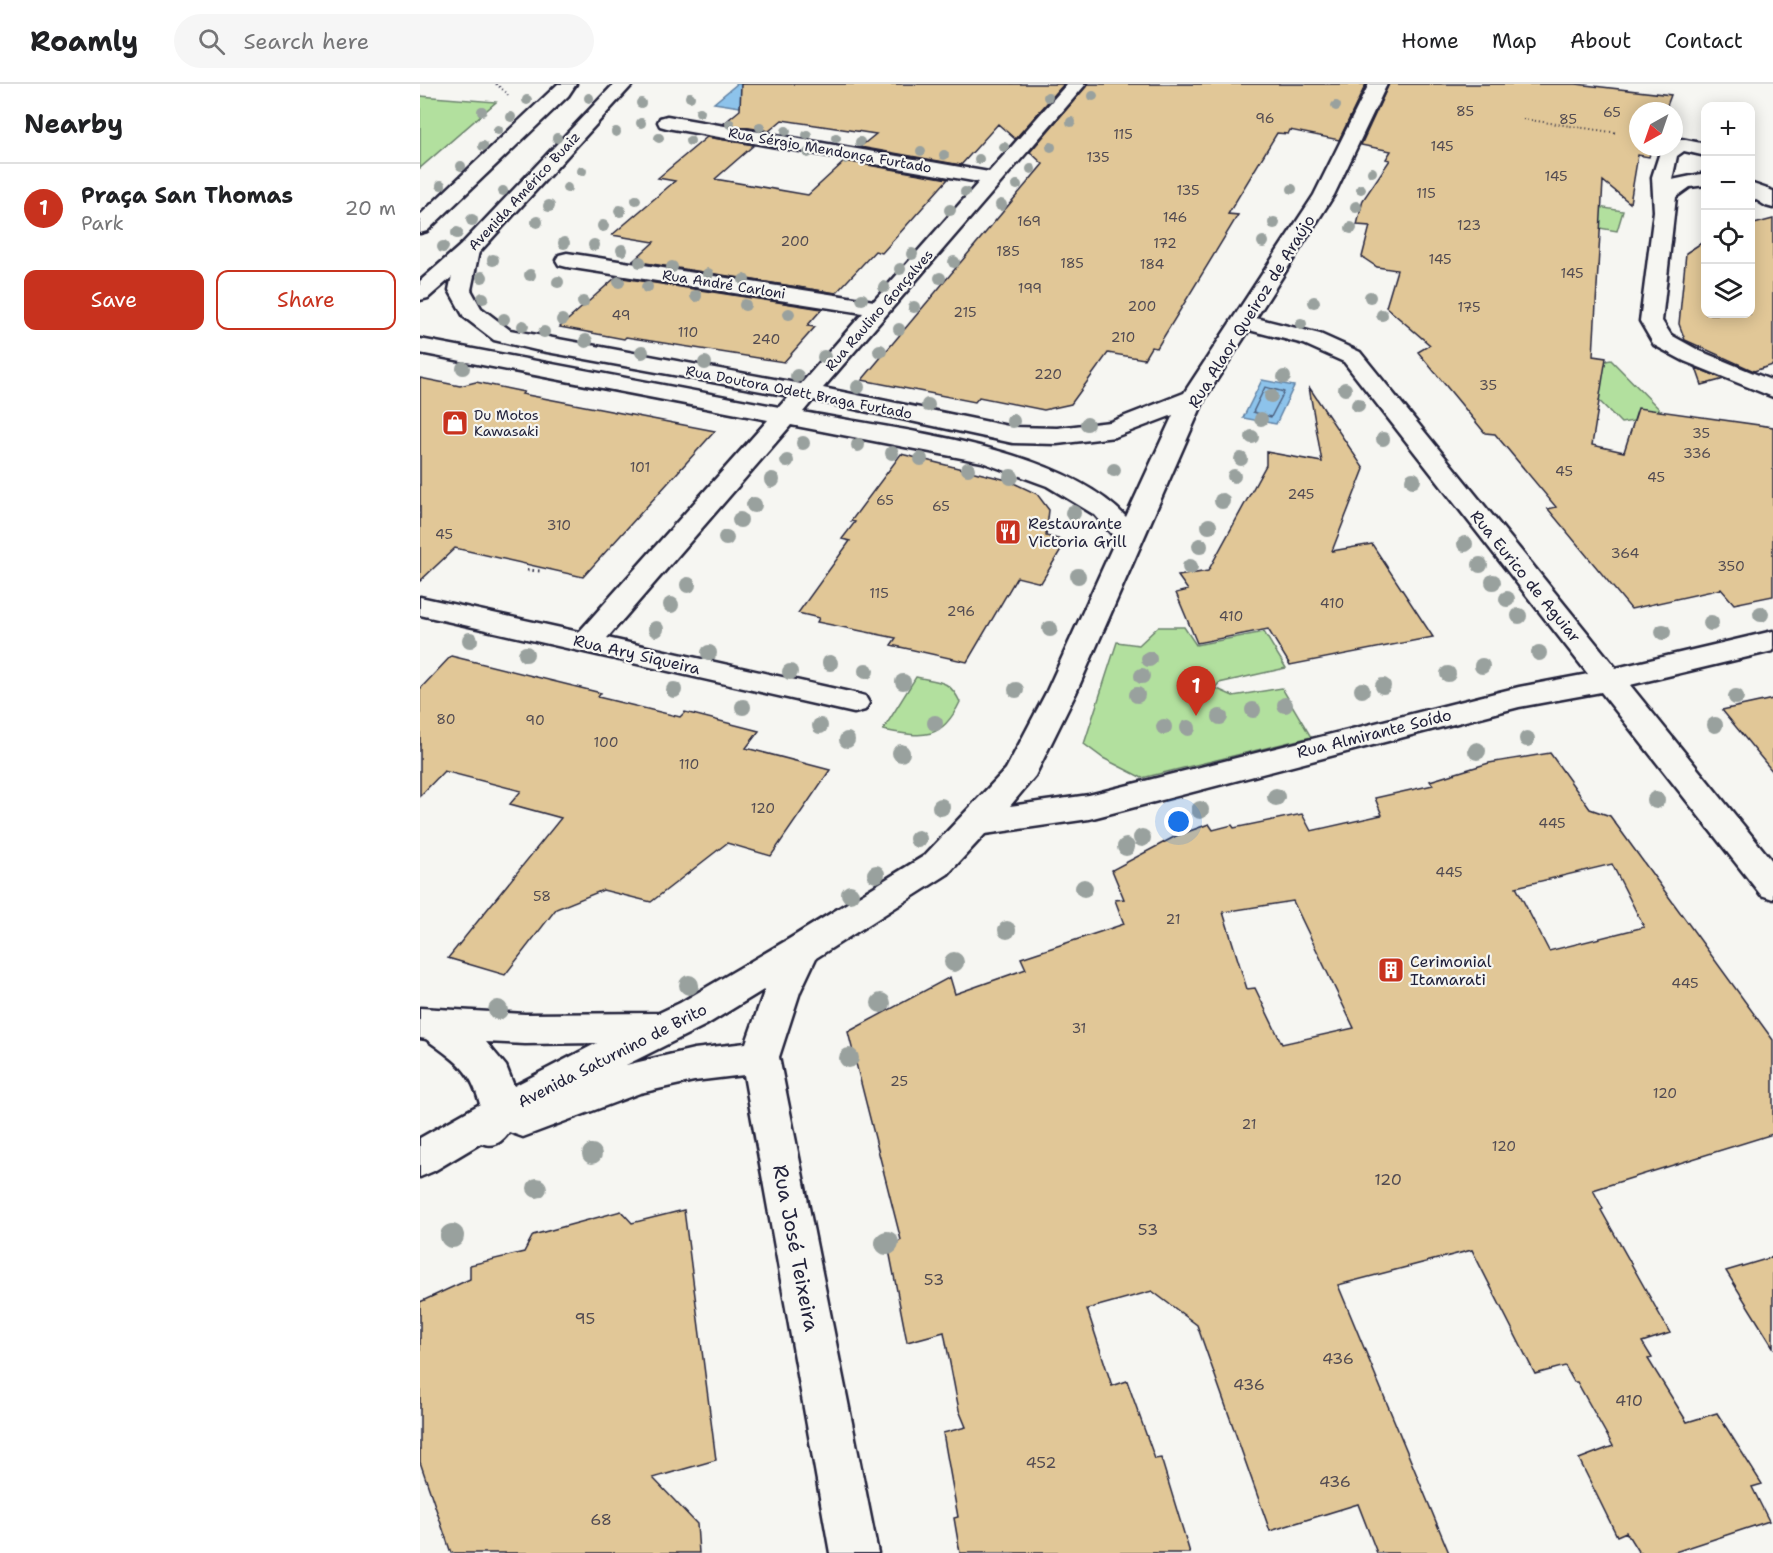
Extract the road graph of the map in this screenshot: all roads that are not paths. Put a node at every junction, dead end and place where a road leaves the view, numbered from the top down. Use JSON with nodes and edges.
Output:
{"nodes":[{"id":1,"x":624,"y":84,"type":"edge"},
{"id":2,"x":1077,"y":84,"type":"edge"},
{"id":3,"x":1378,"y":84,"type":"edge"},
{"id":4,"x":560,"y":87,"type":"edge"},
{"id":5,"x":1027,"y":108,"type":"dead end"},
{"id":6,"x":1052,"y":112,"type":"junction"},
{"id":7,"x":667,"y":122,"type":"dead end"},
{"id":8,"x":1701,"y":149,"type":"edge"},
{"id":9,"x":994,"y":179,"type":"junction"},
{"id":10,"x":1701,"y":180,"type":"edge"},
{"id":11,"x":1664,"y":209,"type":"junction"},
{"id":12,"x":421,"y":226,"type":"edge"},
{"id":13,"x":468,"y":251,"type":"junction"},
{"id":14,"x":567,"y":260,"type":"dead end"},
{"id":15,"x":420,"y":293,"type":"edge"},
{"id":16,"x":880,"y":309,"type":"junction"},
{"id":17,"x":1242,"y":321,"type":"junction"},
{"id":18,"x":420,"y":346,"type":"edge"},
{"id":19,"x":1773,"y":390,"type":"edge"},
{"id":20,"x":807,"y":392,"type":"junction"},
{"id":21,"x":1193,"y":398,"type":"junction"},
{"id":22,"x":786,"y":416,"type":"junction"},
{"id":23,"x":1130,"y":537,"type":"junction"},
{"id":24,"x":420,"y":606,"type":"edge"},
{"id":25,"x":1773,"y":641,"type":"edge"},
{"id":26,"x":586,"y":643,"type":"junction"},
{"id":27,"x":1609,"y":680,"type":"junction"},
{"id":28,"x":854,"y":703,"type":"dead end"},
{"id":29,"x":975,"y":824,"type":"junction"},
{"id":30,"x":1773,"y":886,"type":"edge"},
{"id":31,"x":802,"y":949,"type":"junction"},
{"id":32,"x":428,"y":1024,"type":"edge"},
{"id":33,"x":664,"y":1027,"type":"junction"},
{"id":34,"x":760,"y":1057,"type":"junction"},
{"id":35,"x":494,"y":1122,"type":"junction"},
{"id":36,"x":420,"y":1160,"type":"edge"},
{"id":37,"x":854,"y":1553,"type":"edge"}],
"edges":[{"from":1,"to":13,"type":"street","name":"Avenida Américo Buaiz"},
{"from":2,"to":6,"type":"street","name":"Rua Raulino Gonçalves"},
{"from":3,"to":17,"type":"street","name":"Rua Alaor Queiroz de Araújo"},
{"from":4,"to":12,"type":"street"},
{"from":5,"to":6,"type":"street"},
{"from":6,"to":9,"type":"street","name":"Rua Raulino Gonçalves"},
{"from":7,"to":9,"type":"street","name":"Rua Sérgio Mendonça Furtado"},
{"from":8,"to":11,"type":"street"},
{"from":9,"to":16,"type":"street","name":"Rua Raulino Gonçalves"},
{"from":10,"to":11,"type":"street"},
{"from":11,"to":19,"type":"street"},
{"from":13,"to":15,"type":"street","name":"Avenida Américo Buaiz"},
{"from":13,"to":20,"type":"street","name":"Rua Doutora Odett Braga Furtado"},
{"from":14,"to":16,"type":"street","name":"Rua André Carloni"},
{"from":16,"to":20,"type":"street","name":"Rua Raulino Gonçalves"},
{"from":17,"to":21,"type":"street","name":"Rua Alaor Queiroz de Araújo"},
{"from":17,"to":27,"type":"street","name":"Rua Eurico de Aguiar"},
{"from":18,"to":22,"type":"street","name":"Rua Doutora Odett Braga Furtado"},
{"from":20,"to":21,"type":"street","name":"Rua Doutora Odett Braga Furtado"},
{"from":20,"to":22,"type":"street","name":"Rua Raulino Gonçalves"},
{"from":21,"to":23,"type":"street","name":"Rua Alaor Queiroz de Araújo"},
{"from":22,"to":23,"type":"street","name":"Rua Doutora Odett Braga Furtado"},
{"from":22,"to":26,"type":"street","name":"Rua Raulino Gonçalves"},
{"from":23,"to":29,"type":"street","name":"Rua Alaor Queiroz de Araújo"},
{"from":24,"to":26,"type":"street","name":"Rua Ary Siqueira"},
{"from":25,"to":27,"type":"street","name":"Rua Almirante Soído"},
{"from":26,"to":28,"type":"street","name":"Rua Ary Siqueira"},
{"from":27,"to":29,"type":"street","name":"Rua Almirante Soído"},
{"from":27,"to":30,"type":"street","name":"Rua Eurico de Aguiar"},
{"from":29,"to":31,"type":"street","name":"Rua Alaor Queiroz de Araújo"},
{"from":31,"to":33,"type":"street","name":"Avenida Saturnino de Brito"},
{"from":31,"to":34,"type":"street","name":"Rua José Teixeira"},
{"from":32,"to":33,"type":"street"},
{"from":32,"to":35,"type":"street"},
{"from":33,"to":35,"type":"street","name":"Avenida Saturnino de Brito"},
{"from":34,"to":35,"type":"street","name":"Avenida Saturnino de Brito"},
{"from":34,"to":37,"type":"street","name":"Rua José Teixeira"},
{"from":35,"to":36,"type":"street","name":"Avenida Saturnino de Brito"}]}
